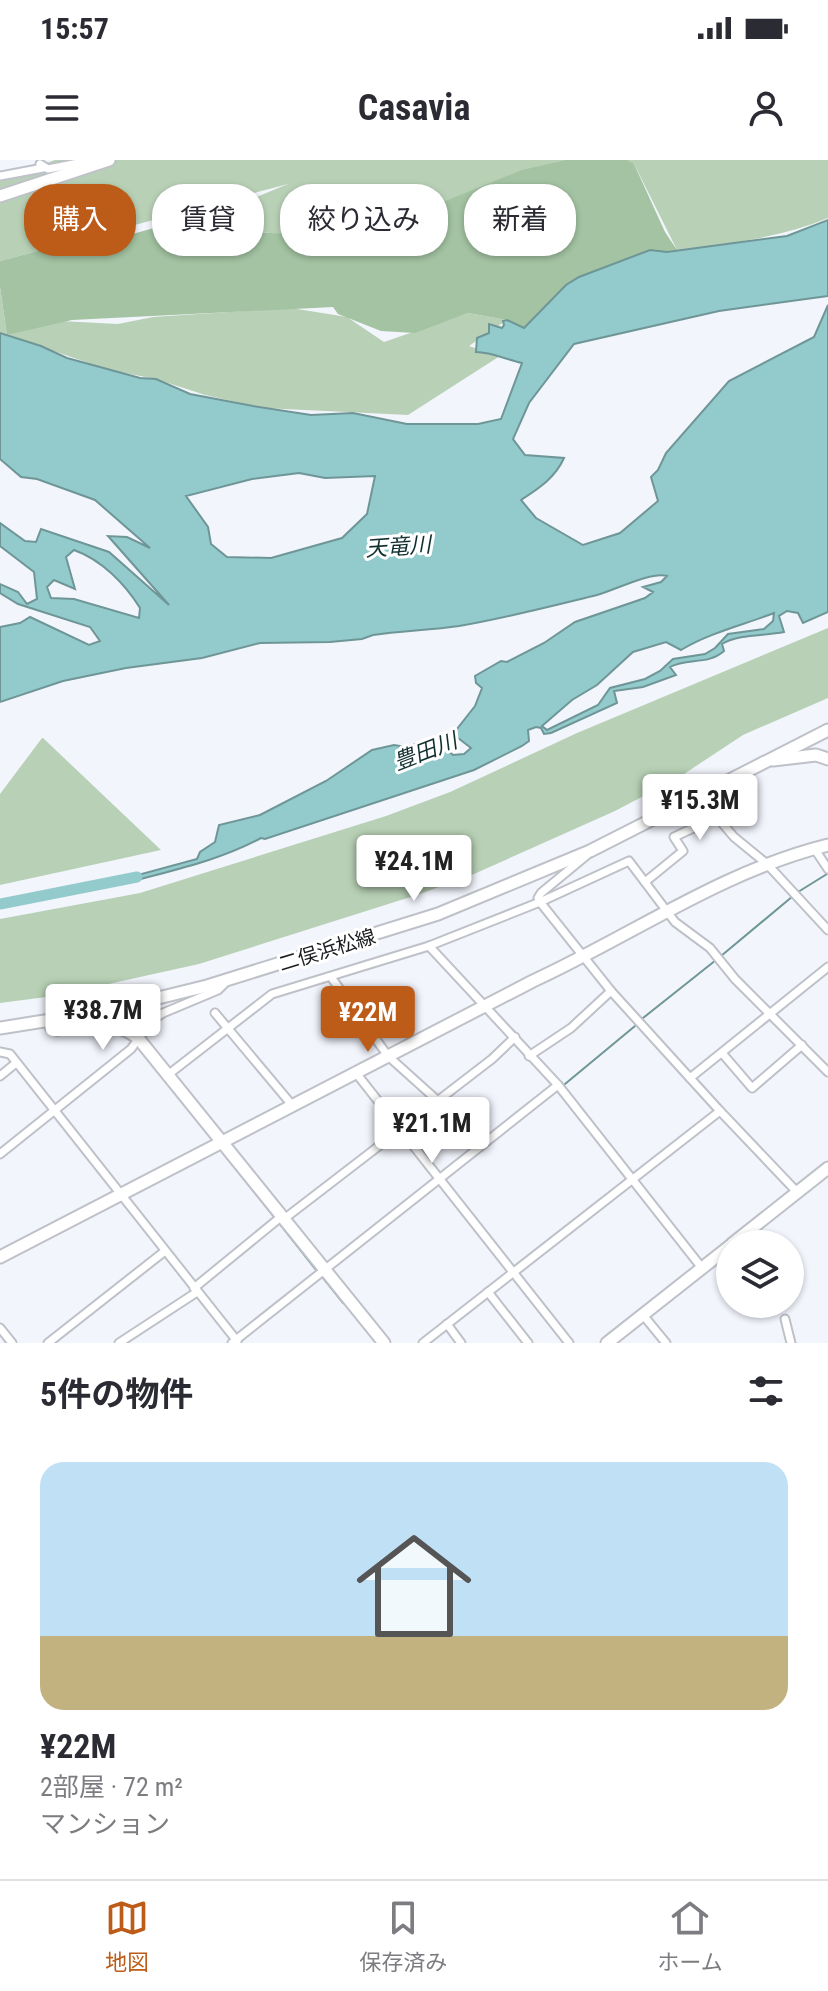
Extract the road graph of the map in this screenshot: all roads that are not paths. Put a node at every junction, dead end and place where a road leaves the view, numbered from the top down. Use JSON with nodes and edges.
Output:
{"nodes":[{"id":1,"x":53,"y":160,"type":"edge"},
{"id":2,"x":109,"y":160,"type":"edge"},
{"id":3,"x":41,"y":164,"type":"edge"},
{"id":4,"x":96,"y":165,"type":"junction"},
{"id":5,"x":0,"y":176,"type":"edge"},
{"id":6,"x":38,"y":184,"type":"edge"},
{"id":7,"x":24,"y":188,"type":"edge"},
{"id":8,"x":0,"y":196,"type":"edge"},
{"id":9,"x":828,"y":730,"type":"edge"},
{"id":10,"x":828,"y":759,"type":"edge"},
{"id":11,"x":768,"y":761,"type":"junction"},
{"id":12,"x":828,"y":845,"type":"edge"},
{"id":13,"x":814,"y":848,"type":"junction"},
{"id":14,"x":590,"y":851,"type":"junction"},
{"id":15,"x":767,"y":864,"type":"junction"},
{"id":16,"x":828,"y":869,"type":"edge"},
{"id":17,"x":645,"y":882,"type":"junction"},
{"id":18,"x":540,"y":902,"type":"junction"},
{"id":19,"x":667,"y":912,"type":"junction"},
{"id":20,"x":828,"y":930,"type":"edge"},
{"id":21,"x":429,"y":946,"type":"junction"},
{"id":22,"x":582,"y":956,"type":"junction"},
{"id":23,"x":828,"y":967,"type":"edge"},
{"id":24,"x":331,"y":977,"type":"junction"},
{"id":25,"x":229,"y":980,"type":"junction"},
{"id":26,"x":611,"y":991,"type":"junction"},
{"id":27,"x":486,"y":1006,"type":"junction"},
{"id":28,"x":215,"y":1013,"type":"dead end"},
{"id":29,"x":770,"y":1014,"type":"junction"},
{"id":30,"x":50,"y":1021,"type":"junction"},
{"id":31,"x":0,"y":1028,"type":"edge"},
{"id":32,"x":228,"y":1028,"type":"junction"},
{"id":33,"x":515,"y":1037,"type":"junction"},
{"id":34,"x":138,"y":1038,"type":"junction"},
{"id":35,"x":802,"y":1045,"type":"junction"},
{"id":36,"x":0,"y":1052,"type":"edge"},
{"id":37,"x":722,"y":1053,"type":"junction"},
{"id":38,"x":388,"y":1056,"type":"junction"},
{"id":39,"x":529,"y":1056,"type":"junction"},
{"id":40,"x":16,"y":1063,"type":"junction"},
{"id":41,"x":827,"y":1069,"type":"edge"},
{"id":42,"x":356,"y":1073,"type":"junction"},
{"id":43,"x":169,"y":1074,"type":"junction"},
{"id":44,"x":0,"y":1076,"type":"edge"},
{"id":45,"x":690,"y":1078,"type":"junction"},
{"id":46,"x":558,"y":1085,"type":"junction"},
{"id":47,"x":438,"y":1101,"type":"junction"},
{"id":48,"x":292,"y":1105,"type":"junction"},
{"id":49,"x":720,"y":1111,"type":"junction"},
{"id":50,"x":54,"y":1112,"type":"junction"},
{"id":51,"x":400,"y":1129,"type":"junction"},
{"id":52,"x":222,"y":1140,"type":"junction"},
{"id":53,"x":0,"y":1154,"type":"edge"},
{"id":54,"x":826,"y":1175,"type":"edge"},
{"id":55,"x":632,"y":1178,"type":"junction"},
{"id":56,"x":440,"y":1179,"type":"junction"},
{"id":57,"x":797,"y":1192,"type":"junction"},
{"id":58,"x":120,"y":1195,"type":"junction"},
{"id":59,"x":280,"y":1219,"type":"junction"},
{"id":60,"x":750,"y":1230,"type":"edge"},
{"id":61,"x":165,"y":1251,"type":"junction"},
{"id":62,"x":0,"y":1257,"type":"edge"},
{"id":63,"x":716,"y":1257,"type":"edge"},
{"id":64,"x":702,"y":1268,"type":"junction"},
{"id":65,"x":325,"y":1270,"type":"junction"},
{"id":66,"x":513,"y":1272,"type":"junction"},
{"id":67,"x":196,"y":1290,"type":"junction"},
{"id":68,"x":488,"y":1292,"type":"junction"},
{"id":69,"x":643,"y":1315,"type":"junction"},
{"id":70,"x":785,"y":1319,"type":"dead end"},
{"id":71,"x":447,"y":1324,"type":"junction"},
{"id":72,"x":0,"y":1328,"type":"edge"},
{"id":73,"x":235,"y":1342,"type":"edge"},
{"id":74,"x":12,"y":1343,"type":"edge"},
{"id":75,"x":48,"y":1343,"type":"edge"},
{"id":76,"x":119,"y":1343,"type":"edge"},
{"id":77,"x":384,"y":1343,"type":"edge"},
{"id":78,"x":423,"y":1343,"type":"edge"},
{"id":79,"x":461,"y":1343,"type":"edge"},
{"id":80,"x":528,"y":1343,"type":"edge"},
{"id":81,"x":569,"y":1343,"type":"edge"},
{"id":82,"x":607,"y":1343,"type":"edge"},
{"id":83,"x":666,"y":1343,"type":"edge"},
{"id":84,"x":791,"y":1343,"type":"edge"}],
"edges":[{"from":1,"to":3,"type":"street"},
{"from":2,"to":4,"type":"street"},
{"from":3,"to":4,"type":"street"},
{"from":3,"to":5,"type":"street"},
{"from":4,"to":6,"type":"street"},
{"from":7,"to":8,"type":"street"},
{"from":9,"to":11,"type":"street","name":"二俣浜松線"},
{"from":10,"to":11,"type":"street","name":"二俣浜松線"},
{"from":11,"to":14,"type":"street","name":"二俣浜松線"},
{"from":12,"to":13,"type":"street"},
{"from":13,"to":15,"type":"street"},
{"from":13,"to":16,"type":"street"},
{"from":14,"to":18,"type":"street"},
{"from":14,"to":25,"type":"street","name":"二俣浜松線"},
{"from":15,"to":17,"type":"street"},
{"from":15,"to":19,"type":"street"},
{"from":15,"to":20,"type":"street"},
{"from":17,"to":18,"type":"street"},
{"from":17,"to":19,"type":"street"},
{"from":18,"to":21,"type":"street"},
{"from":18,"to":22,"type":"street"},
{"from":19,"to":22,"type":"street"},
{"from":19,"to":29,"type":"street"},
{"from":21,"to":24,"type":"street"},
{"from":21,"to":27,"type":"street"},
{"from":22,"to":26,"type":"street"},
{"from":22,"to":27,"type":"street"},
{"from":23,"to":29,"type":"street"},
{"from":24,"to":32,"type":"street"},
{"from":24,"to":38,"type":"street"},
{"from":25,"to":30,"type":"street","name":"二俣浜松線"},
{"from":25,"to":34,"type":"street"},
{"from":26,"to":39,"type":"street"},
{"from":26,"to":45,"type":"street"},
{"from":27,"to":33,"type":"street"},
{"from":27,"to":38,"type":"street"},
{"from":28,"to":32,"type":"street"},
{"from":29,"to":35,"type":"street"},
{"from":29,"to":37,"type":"street"},
{"from":30,"to":31,"type":"street","name":"二俣浜松線"},
{"from":30,"to":34,"type":"street"},
{"from":32,"to":43,"type":"street"},
{"from":32,"to":48,"type":"street"},
{"from":33,"to":39,"type":"street"},
{"from":33,"to":47,"type":"street"},
{"from":34,"to":43,"type":"street"},
{"from":34,"to":50,"type":"street"},
{"from":35,"to":37,"type":"street"},
{"from":35,"to":41,"type":"street"},
{"from":36,"to":40,"type":"street"},
{"from":37,"to":45,"type":"street"},
{"from":38,"to":42,"type":"street"},
{"from":38,"to":47,"type":"street"},
{"from":39,"to":46,"type":"street"},
{"from":40,"to":44,"type":"street"},
{"from":40,"to":50,"type":"street"},
{"from":42,"to":48,"type":"street"},
{"from":42,"to":51,"type":"street"},
{"from":43,"to":52,"type":"street"},
{"from":45,"to":49,"type":"street"},
{"from":46,"to":55,"type":"street"},
{"from":46,"to":56,"type":"street"},
{"from":47,"to":51,"type":"street"},
{"from":48,"to":52,"type":"street"},
{"from":49,"to":55,"type":"street"},
{"from":49,"to":57,"type":"street"},
{"from":50,"to":53,"type":"street"},
{"from":50,"to":58,"type":"street"},
{"from":51,"to":56,"type":"street"},
{"from":51,"to":59,"type":"street"},
{"from":52,"to":58,"type":"street"},
{"from":52,"to":59,"type":"street"},
{"from":54,"to":57,"type":"street"},
{"from":55,"to":64,"type":"street"},
{"from":55,"to":66,"type":"street"},
{"from":56,"to":65,"type":"street"},
{"from":56,"to":66,"type":"street"},
{"from":57,"to":60,"type":"street"},
{"from":58,"to":61,"type":"street"},
{"from":58,"to":62,"type":"street"},
{"from":59,"to":65,"type":"street"},
{"from":59,"to":67,"type":"street"},
{"from":61,"to":67,"type":"street"},
{"from":61,"to":75,"type":"street"},
{"from":63,"to":64,"type":"street"},
{"from":64,"to":69,"type":"street"},
{"from":65,"to":73,"type":"street"},
{"from":65,"to":77,"type":"street"},
{"from":66,"to":68,"type":"street"},
{"from":66,"to":81,"type":"street"},
{"from":67,"to":73,"type":"street"},
{"from":67,"to":76,"type":"street"},
{"from":68,"to":71,"type":"street"},
{"from":68,"to":80,"type":"street"},
{"from":69,"to":82,"type":"street"},
{"from":69,"to":83,"type":"street"},
{"from":70,"to":84,"type":"street"},
{"from":71,"to":78,"type":"street"},
{"from":71,"to":79,"type":"street"},
{"from":72,"to":74,"type":"street"}]}
